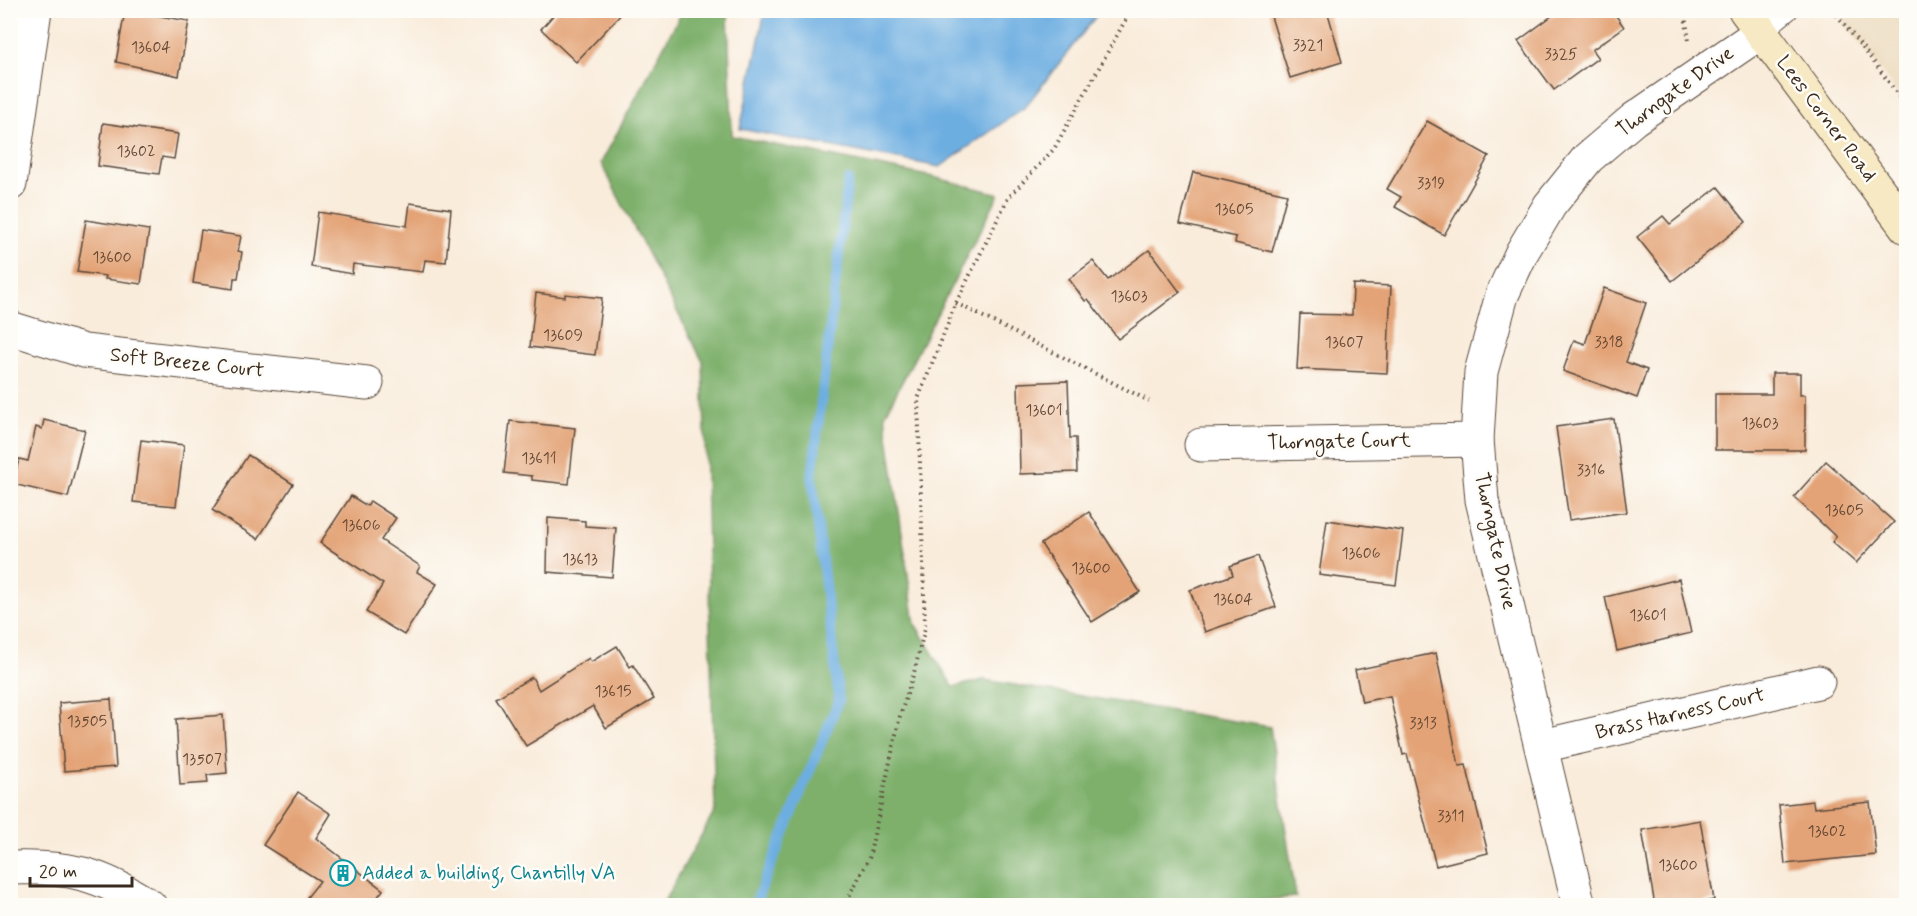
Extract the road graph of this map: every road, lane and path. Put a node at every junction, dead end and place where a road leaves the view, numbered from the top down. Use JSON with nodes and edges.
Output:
{"nodes":[{"id":1,"x":35,"y":10,"type":"edge"},
{"id":2,"x":1131,"y":10,"type":"edge"},
{"id":3,"x":1788,"y":10,"type":"edge"},
{"id":4,"x":1833,"y":10,"type":"edge"},
{"id":5,"x":1753,"y":21,"type":"edge"},
{"id":6,"x":1906,"y":106,"type":"edge"},
{"id":7,"x":10,"y":184,"type":"edge"},
{"id":8,"x":1906,"y":227,"type":"edge"},
{"id":9,"x":956,"y":303,"type":"junction"},
{"id":10,"x":10,"y":328,"type":"edge"},
{"id":11,"x":366,"y":383,"type":"dead end"},
{"id":12,"x":1149,"y":401,"type":"dead end"},
{"id":13,"x":1477,"y":440,"type":"junction"},
{"id":14,"x":1201,"y":445,"type":"dead end"},
{"id":15,"x":1818,"y":682,"type":"dead end"},
{"id":16,"x":1542,"y":746,"type":"junction"},
{"id":17,"x":10,"y":868,"type":"edge"},
{"id":18,"x":150,"y":906,"type":"edge"},
{"id":19,"x":844,"y":906,"type":"edge"},
{"id":20,"x":1580,"y":906,"type":"edge"}],
"edges":[{"from":1,"to":7,"type":"street"},
{"from":2,"to":9,"type":"path"},
{"from":3,"to":5,"type":"lane"},
{"from":4,"to":6,"type":"path"},
{"from":5,"to":8,"type":"street","name":"Lees Corner Road"},
{"from":5,"to":13,"type":"street","name":"Thorngate Drive"},
{"from":9,"to":12,"type":"path"},
{"from":9,"to":19,"type":"path"},
{"from":10,"to":11,"type":"street","name":"Soft Breeze Court"},
{"from":13,"to":14,"type":"street","name":"Thorngate Court"},
{"from":13,"to":16,"type":"street","name":"Thorngate Drive"},
{"from":15,"to":16,"type":"street","name":"Brass Harness Court"},
{"from":16,"to":20,"type":"street","name":"Thorngate Drive"},
{"from":17,"to":18,"type":"street"}]}
